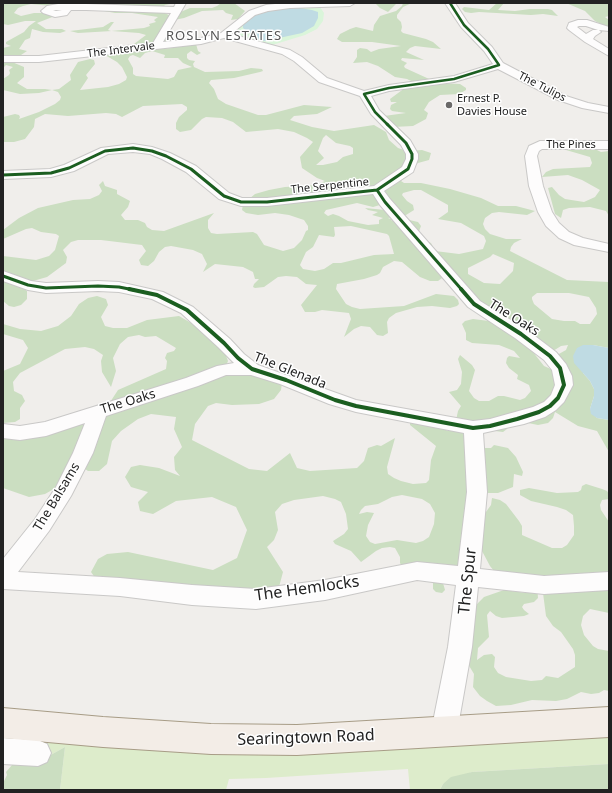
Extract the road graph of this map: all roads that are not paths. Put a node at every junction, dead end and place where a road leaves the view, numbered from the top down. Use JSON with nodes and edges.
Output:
{"nodes":[{"id":1,"x":350,"y":3,"type":"edge"},
{"id":2,"x":450,"y":3,"type":"edge"},
{"id":3,"x":179,"y":7,"type":"edge"},
{"id":4,"x":66,"y":8,"type":"dead end"},
{"id":5,"x":607,"y":29,"type":"edge"},
{"id":6,"x":224,"y":35,"type":"junction"},
{"id":7,"x":588,"y":40,"type":"junction"},
{"id":8,"x":156,"y":46,"type":"junction"},
{"id":9,"x":609,"y":54,"type":"edge"},
{"id":10,"x":3,"y":59,"type":"edge"},
{"id":11,"x":499,"y":66,"type":"junction"},
{"id":12,"x":364,"y":94,"type":"junction"},
{"id":13,"x":609,"y":110,"type":"edge"},
{"id":14,"x":609,"y":145,"type":"edge"},
{"id":15,"x":3,"y":175,"type":"edge"},
{"id":16,"x":377,"y":190,"type":"junction"},
{"id":17,"x":609,"y":248,"type":"edge"},
{"id":18,"x":3,"y":276,"type":"edge"},
{"id":19,"x":231,"y":351,"type":"junction"},
{"id":20,"x":252,"y":369,"type":"junction"},
{"id":21,"x":223,"y":370,"type":"junction"},
{"id":22,"x":98,"y":412,"type":"junction"},
{"id":23,"x":473,"y":428,"type":"junction"},
{"id":24,"x":3,"y":431,"type":"edge"},
{"id":25,"x":3,"y":576,"type":"edge"},
{"id":26,"x":468,"y":577,"type":"junction"},
{"id":27,"x":3,"y":580,"type":"edge"},
{"id":28,"x":609,"y":581,"type":"edge"},
{"id":29,"x":609,"y":722,"type":"edge"},
{"id":30,"x":3,"y":723,"type":"edge"},
{"id":31,"x":444,"y":732,"type":"junction"},
{"id":32,"x":3,"y":751,"type":"edge"},
{"id":33,"x":38,"y":753,"type":"dead end"}],
"edges":[{"from":1,"to":6,"type":"street","name":"The Intervale"},
{"from":2,"to":11,"type":"street"},
{"from":3,"to":4,"type":"street"},
{"from":3,"to":8,"type":"street"},
{"from":5,"to":7,"type":"street"},
{"from":5,"to":7,"type":"street"},
{"from":6,"to":8,"type":"street","name":"The Intervale"},
{"from":6,"to":12,"type":"street"},
{"from":7,"to":9,"type":"street"},
{"from":8,"to":10,"type":"street","name":"The Intervale"},
{"from":11,"to":12,"type":"street"},
{"from":11,"to":13,"type":"street","name":"The Tulips"},
{"from":12,"to":16,"type":"street","name":"The Serpentine"},
{"from":14,"to":17,"type":"street","name":"The Pines"},
{"from":15,"to":16,"type":"street","name":"The Serpentine"},
{"from":16,"to":23,"type":"street","name":"The Oaks"},
{"from":18,"to":19,"type":"street","name":"The Glenada"},
{"from":19,"to":20,"type":"street","name":"The Glenada"},
{"from":19,"to":21,"type":"street"},
{"from":20,"to":21,"type":"street","name":"The Oaks"},
{"from":20,"to":23,"type":"street","name":"The Glenada"},
{"from":21,"to":22,"type":"street","name":"The Oaks"},
{"from":22,"to":24,"type":"street","name":"The Oaks"},
{"from":22,"to":25,"type":"street","name":"The Balsams"},
{"from":23,"to":26,"type":"street","name":"The Spur"},
{"from":26,"to":27,"type":"street","name":"The Hemlocks"},
{"from":26,"to":28,"type":"street","name":"The Hemlocks"},
{"from":26,"to":31,"type":"street","name":"The Spur"},
{"from":29,"to":31,"type":"main road","name":"Searingtown Road"},
{"from":30,"to":31,"type":"main road","name":"Searingtown Road"},
{"from":32,"to":33,"type":"street"}]}
